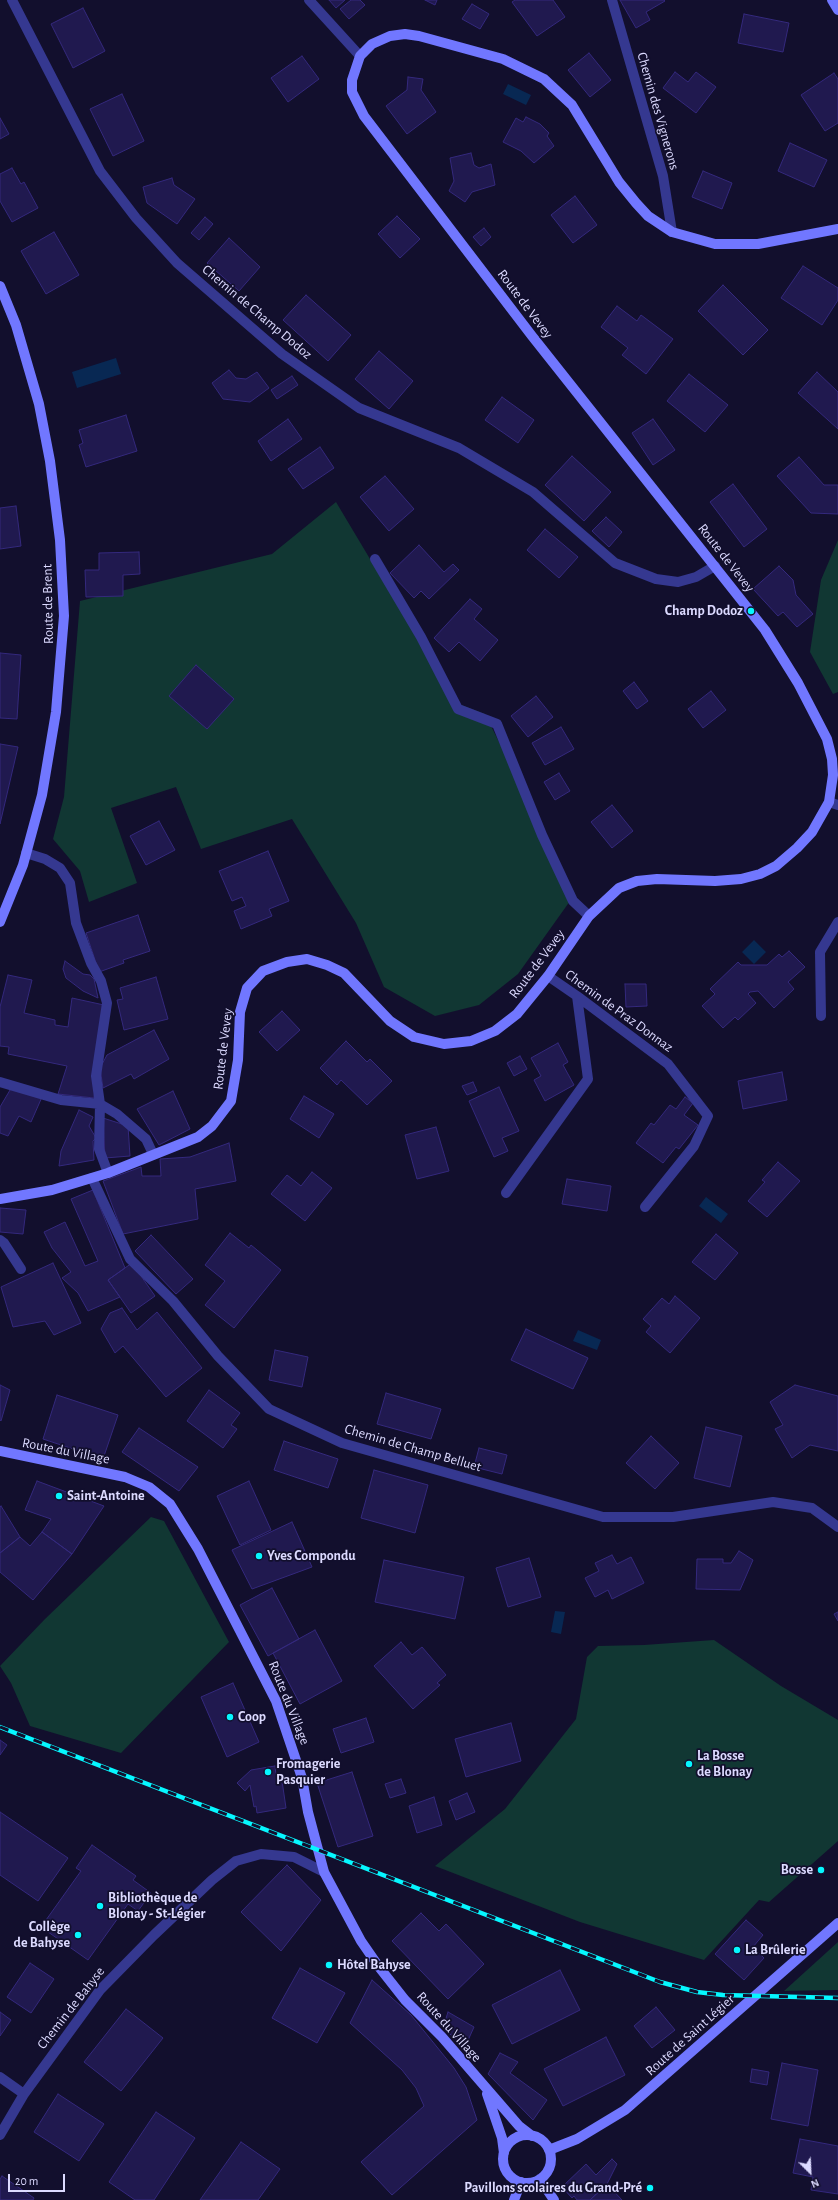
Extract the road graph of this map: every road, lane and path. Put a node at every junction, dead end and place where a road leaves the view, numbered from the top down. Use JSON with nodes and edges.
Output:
{"nodes":[{"id":1,"x":12,"y":0,"type":"edge"},
{"id":2,"x":309,"y":0,"type":"edge"},
{"id":3,"x":612,"y":0,"type":"edge"},
{"id":4,"x":832,"y":0,"type":"edge"},
{"id":5,"x":838,"y":10,"type":"edge"},
{"id":6,"x":360,"y":56,"type":"junction"},
{"id":7,"x":838,"y":229,"type":"edge"},
{"id":8,"x":672,"y":232,"type":"junction"},
{"id":9,"x":0,"y":286,"type":"edge"},
{"id":10,"x":375,"y":559,"type":"dead end"},
{"id":11,"x":715,"y":566,"type":"junction"},
{"id":12,"x":833,"y":804,"type":"edge"},
{"id":13,"x":26,"y":853,"type":"junction"},
{"id":14,"x":589,"y":916,"type":"junction"},
{"id":15,"x":0,"y":922,"type":"edge"},
{"id":16,"x":838,"y":922,"type":"edge"},
{"id":17,"x":548,"y":976,"type":"junction"},
{"id":18,"x":577,"y":996,"type":"junction"},
{"id":19,"x":821,"y":1016,"type":"dead end"},
{"id":20,"x":0,"y":1082,"type":"edge"},
{"id":21,"x":100,"y":1104,"type":"junction"},
{"id":22,"x":153,"y":1154,"type":"junction"},
{"id":23,"x":108,"y":1173,"type":"junction"},
{"id":24,"x":92,"y":1178,"type":"junction"},
{"id":25,"x":506,"y":1193,"type":"dead end"},
{"id":26,"x":0,"y":1199,"type":"edge"},
{"id":27,"x":645,"y":1206,"type":"dead end"},
{"id":28,"x":0,"y":1240,"type":"edge"},
{"id":29,"x":21,"y":1269,"type":"dead end"},
{"id":30,"x":0,"y":1451,"type":"edge"},
{"id":31,"x":838,"y":1527,"type":"edge"},
{"id":32,"x":324,"y":1872,"type":"junction"},
{"id":33,"x":838,"y":1923,"type":"edge"},
{"id":34,"x":0,"y":2077,"type":"edge"},
{"id":35,"x":482,"y":2084,"type":"junction"},
{"id":36,"x":24,"y":2094,"type":"junction"},
{"id":37,"x":0,"y":2135,"type":"edge"},
{"id":38,"x":532,"y":2136,"type":"junction"},
{"id":39,"x":549,"y":2150,"type":"junction"},
{"id":40,"x":504,"y":2153,"type":"junction"},
{"id":41,"x":540,"y":2179,"type":"junction"},
{"id":42,"x":521,"y":2182,"type":"junction"},
{"id":43,"x":514,"y":2200,"type":"edge"},
{"id":44,"x":554,"y":2200,"type":"edge"}],
"edges":[{"from":1,"to":11,"type":"street","name":"Chemin de Champ Dodoz"},
{"from":2,"to":6,"type":"street"},
{"from":3,"to":8,"type":"street","name":"Chemin des Vignerons"},
{"from":4,"to":5,"type":"street"},
{"from":6,"to":8,"type":"street","name":"Route de Vevey"},
{"from":6,"to":11,"type":"street","name":"Route de Vevey"},
{"from":7,"to":8,"type":"street","name":"Route de Vevey"},
{"from":9,"to":13,"type":"street","name":"Route de Brent"},
{"from":10,"to":14,"type":"street"},
{"from":11,"to":12,"type":"street","name":"Route de Vevey"},
{"from":12,"to":14,"type":"street","name":"Route de Vevey"},
{"from":13,"to":15,"type":"street","name":"Route de Brent"},
{"from":13,"to":21,"type":"street"},
{"from":14,"to":17,"type":"street","name":"Route de Vevey"},
{"from":16,"to":19,"type":"street"},
{"from":17,"to":18,"type":"street","name":"Chemin de Praz Donnaz"},
{"from":17,"to":22,"type":"street","name":"Route de Vevey"},
{"from":18,"to":25,"type":"street"},
{"from":18,"to":27,"type":"street","name":"Chemin de Praz Donnaz"},
{"from":20,"to":21,"type":"street"},
{"from":21,"to":22,"type":"street"},
{"from":21,"to":23,"type":"street"},
{"from":22,"to":23,"type":"street","name":"Route de Vevey"},
{"from":23,"to":24,"type":"street","name":"Route de Vevey"},
{"from":24,"to":26,"type":"street","name":"Route de Vevey"},
{"from":24,"to":31,"type":"street","name":"Chemin de Champ Belluet"},
{"from":28,"to":29,"type":"street"},
{"from":30,"to":32,"type":"street","name":"Route du Village"},
{"from":32,"to":35,"type":"street","name":"Route du Village"},
{"from":32,"to":36,"type":"street","name":"Chemin de Bahyse"},
{"from":33,"to":39,"type":"street","name":"Route de Saint Légier"},
{"from":34,"to":36,"type":"street"},
{"from":35,"to":38,"type":"street","name":"Route du Village"},
{"from":35,"to":40,"type":"street","name":"Route du Village"},
{"from":36,"to":37,"type":"street","name":"Chemin de Bahyse"},
{"from":38,"to":39,"type":"street"},
{"from":38,"to":40,"type":"street"},
{"from":39,"to":41,"type":"street"},
{"from":40,"to":42,"type":"street"},
{"from":41,"to":42,"type":"street"},
{"from":41,"to":44,"type":"street"},
{"from":42,"to":43,"type":"street"}]}
